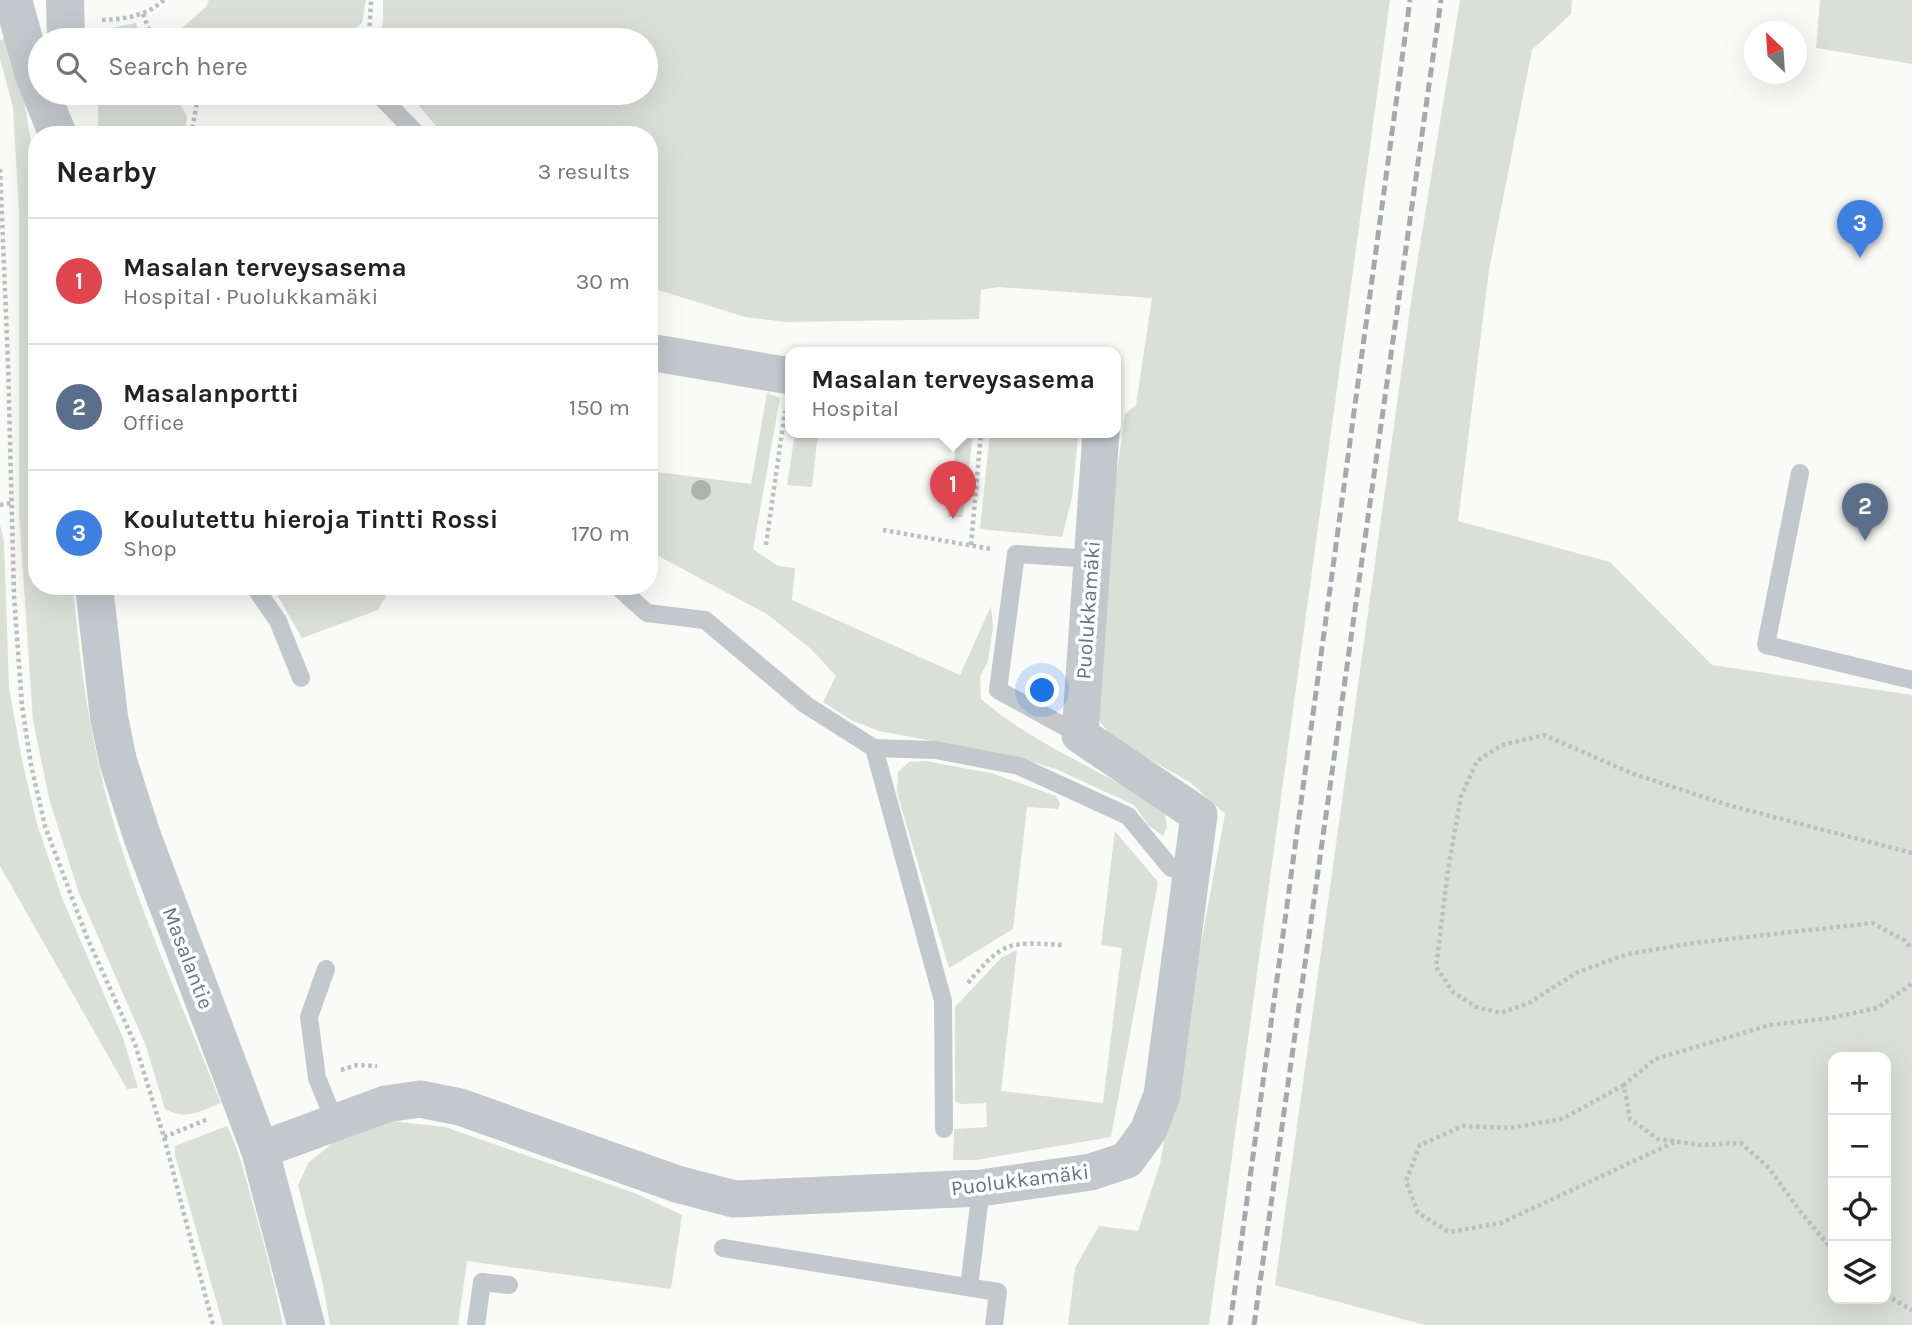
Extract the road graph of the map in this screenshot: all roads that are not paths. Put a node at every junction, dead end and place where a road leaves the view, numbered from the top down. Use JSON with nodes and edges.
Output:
{"nodes":[{"id":1,"x":13,"y":0,"type":"edge"},
{"id":2,"x":65,"y":0,"type":"edge"},
{"id":3,"x":66,"y":28,"type":"edge"},
{"id":4,"x":28,"y":54,"type":"edge"},
{"id":5,"x":47,"y":105,"type":"edge"},
{"id":6,"x":63,"y":105,"type":"edge"},
{"id":7,"x":389,"y":105,"type":"edge"},
{"id":8,"x":55,"y":126,"type":"edge"},
{"id":9,"x":60,"y":126,"type":"edge"},
{"id":10,"x":409,"y":126,"type":"edge"},
{"id":11,"x":658,"y":354,"type":"edge"},
{"id":12,"x":785,"y":375,"type":"edge"},
{"id":13,"x":1101,"y":438,"type":"edge"},
{"id":14,"x":1800,"y":473,"type":"dead end"},
{"id":15,"x":1092,"y":559,"type":"junction"},
{"id":16,"x":95,"y":595,"type":"edge"},
{"id":17,"x":260,"y":595,"type":"edge"},
{"id":18,"x":627,"y":595,"type":"edge"},
{"id":19,"x":301,"y":678,"type":"dead end"},
{"id":20,"x":1912,"y":680,"type":"edge"},
{"id":21,"x":1080,"y":735,"type":"junction"},
{"id":22,"x":874,"y":748,"type":"junction"},
{"id":23,"x":1191,"y":874,"type":"junction"},
{"id":24,"x":326,"y":969,"type":"dead end"},
{"id":25,"x":335,"y":1122,"type":"junction"},
{"id":26,"x":944,"y":1129,"type":"dead end"},
{"id":27,"x":260,"y":1150,"type":"junction"},
{"id":28,"x":981,"y":1188,"type":"junction"},
{"id":29,"x":723,"y":1248,"type":"dead end"},
{"id":30,"x":509,"y":1285,"type":"dead end"},
{"id":31,"x":969,"y":1287,"type":"junction"},
{"id":32,"x":306,"y":1325,"type":"edge"},
{"id":33,"x":477,"y":1325,"type":"edge"},
{"id":34,"x":995,"y":1325,"type":"edge"}],
"edges":[{"from":1,"to":4,"type":"street"},
{"from":2,"to":3,"type":"street"},
{"from":5,"to":8,"type":"street"},
{"from":6,"to":9,"type":"street"},
{"from":7,"to":10,"type":"lane"},
{"from":11,"to":12,"type":"street"},
{"from":13,"to":15,"type":"street","name":"Puolukkamäki"},
{"from":14,"to":20,"type":"lane"},
{"from":15,"to":21,"type":"street","name":"Puolukkamäki"},
{"from":15,"to":21,"type":"lane"},
{"from":16,"to":27,"type":"street","name":"Masalantie"},
{"from":17,"to":19,"type":"lane"},
{"from":18,"to":22,"type":"lane"},
{"from":21,"to":23,"type":"street","name":"Puolukkamäki"},
{"from":22,"to":23,"type":"lane"},
{"from":22,"to":26,"type":"lane"},
{"from":23,"to":28,"type":"street","name":"Puolukkamäki"},
{"from":24,"to":25,"type":"lane"},
{"from":25,"to":27,"type":"street","name":"Puolukkamäki"},
{"from":25,"to":28,"type":"street","name":"Puolukkamäki"},
{"from":27,"to":32,"type":"street","name":"Masalantie"},
{"from":28,"to":31,"type":"lane"},
{"from":29,"to":31,"type":"lane"},
{"from":30,"to":33,"type":"lane"},
{"from":31,"to":34,"type":"lane"}]}
